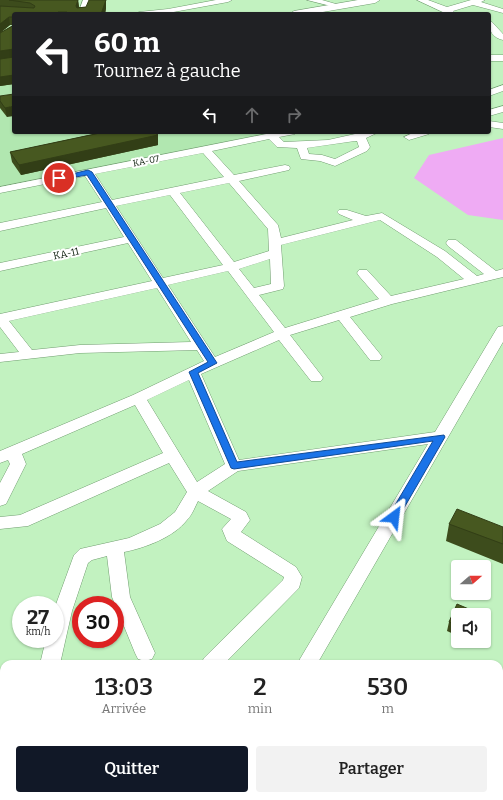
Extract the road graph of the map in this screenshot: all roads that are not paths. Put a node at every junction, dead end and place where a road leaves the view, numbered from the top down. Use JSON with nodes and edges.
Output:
{"nodes":[{"id":1,"x":87,"y":0,"type":"edge"},
{"id":2,"x":175,"y":0,"type":"edge"},
{"id":3,"x":228,"y":0,"type":"edge"},
{"id":4,"x":311,"y":0,"type":"edge"},
{"id":5,"x":375,"y":0,"type":"edge"},
{"id":6,"x":421,"y":0,"type":"edge"},
{"id":7,"x":480,"y":0,"type":"edge"},
{"id":8,"x":472,"y":2,"type":"junction"},
{"id":9,"x":339,"y":6,"type":"junction"},
{"id":10,"x":186,"y":8,"type":"junction"},
{"id":11,"x":503,"y":11,"type":"edge"},
{"id":12,"x":83,"y":12,"type":"edge"},
{"id":13,"x":155,"y":12,"type":"edge"},
{"id":14,"x":191,"y":12,"type":"edge"},
{"id":15,"x":305,"y":12,"type":"edge"},
{"id":16,"x":449,"y":12,"type":"edge"},
{"id":17,"x":491,"y":22,"type":"edge"},
{"id":18,"x":503,"y":38,"type":"edge"},
{"id":19,"x":491,"y":58,"type":"edge"},
{"id":20,"x":503,"y":58,"type":"edge"},
{"id":21,"x":503,"y":88,"type":"edge"},
{"id":22,"x":491,"y":91,"type":"edge"},
{"id":23,"x":503,"y":109,"type":"edge"},
{"id":24,"x":491,"y":112,"type":"edge"},
{"id":25,"x":491,"y":124,"type":"edge"},
{"id":26,"x":503,"y":126,"type":"edge"},
{"id":27,"x":281,"y":134,"type":"edge"},
{"id":28,"x":364,"y":134,"type":"edge"},
{"id":29,"x":419,"y":134,"type":"edge"},
{"id":30,"x":271,"y":136,"type":"junction"},
{"id":31,"x":354,"y":136,"type":"edge"},
{"id":32,"x":409,"y":137,"type":"dead end"},
{"id":33,"x":301,"y":145,"type":"junction"},
{"id":34,"x":206,"y":150,"type":"junction"},
{"id":35,"x":285,"y":168,"type":"dead end"},
{"id":36,"x":88,"y":172,"type":"junction"},
{"id":37,"x":232,"y":179,"type":"junction"},
{"id":38,"x":0,"y":190,"type":"edge"},
{"id":39,"x":173,"y":191,"type":"junction"},
{"id":40,"x":109,"y":204,"type":"junction"},
{"id":41,"x":343,"y":212,"type":"dead end"},
{"id":42,"x":365,"y":220,"type":"junction"},
{"id":43,"x":0,"y":227,"type":"edge"},
{"id":44,"x":132,"y":239,"type":"junction"},
{"id":45,"x":452,"y":243,"type":"dead end"},
{"id":46,"x":275,"y":248,"type":"junction"},
{"id":47,"x":0,"y":267,"type":"edge"},
{"id":48,"x":231,"y":267,"type":"junction"},
{"id":49,"x":363,"y":273,"type":"dead end"},
{"id":50,"x":498,"y":274,"type":"edge"},
{"id":51,"x":473,"y":279,"type":"junction"},
{"id":52,"x":160,"y":283,"type":"junction"},
{"id":53,"x":252,"y":293,"type":"junction"},
{"id":54,"x":388,"y":301,"type":"junction"},
{"id":55,"x":342,"y":315,"type":"junction"},
{"id":56,"x":0,"y":319,"type":"edge"},
{"id":57,"x":503,"y":330,"type":"edge"},
{"id":58,"x":283,"y":333,"type":"junction"},
{"id":59,"x":202,"y":346,"type":"junction"},
{"id":60,"x":27,"y":354,"type":"junction"},
{"id":61,"x":375,"y":357,"type":"dead end"},
{"id":62,"x":0,"y":358,"type":"edge"},
{"id":63,"x":212,"y":363,"type":"junction"},
{"id":64,"x":193,"y":372,"type":"junction"},
{"id":65,"x":316,"y":378,"type":"dead end"},
{"id":66,"x":138,"y":398,"type":"junction"},
{"id":67,"x":440,"y":437,"type":"junction"},
{"id":68,"x":7,"y":454,"type":"edge"},
{"id":69,"x":173,"y":455,"type":"junction"},
{"id":70,"x":234,"y":466,"type":"junction"},
{"id":71,"x":195,"y":492,"type":"junction"},
{"id":72,"x":0,"y":500,"type":"edge"},
{"id":73,"x":0,"y":523,"type":"edge"},
{"id":74,"x":115,"y":548,"type":"junction"},
{"id":75,"x":145,"y":653,"type":"dead end"},
{"id":76,"x":51,"y":660,"type":"edge"},
{"id":77,"x":216,"y":660,"type":"edge"},
{"id":78,"x":309,"y":660,"type":"edge"}],
"edges":[{"from":1,"to":12,"type":"street"},
{"from":2,"to":10,"type":"street"},
{"from":3,"to":10,"type":"street"},
{"from":4,"to":9,"type":"street"},
{"from":5,"to":9,"type":"main road"},
{"from":6,"to":16,"type":"street"},
{"from":7,"to":8,"type":"street"},
{"from":8,"to":11,"type":"street"},
{"from":8,"to":16,"type":"street"},
{"from":9,"to":15,"type":"main road"},
{"from":10,"to":13,"type":"street"},
{"from":10,"to":14,"type":"street"},
{"from":17,"to":18,"type":"street"},
{"from":19,"to":20,"type":"street"},
{"from":21,"to":22,"type":"street"},
{"from":23,"to":24,"type":"street"},
{"from":25,"to":26,"type":"street"},
{"from":27,"to":30,"type":"street","name":"KA-07"},
{"from":28,"to":31,"type":"street"},
{"from":29,"to":32,"type":"street"},
{"from":30,"to":33,"type":"street"},
{"from":30,"to":34,"type":"street","name":"KA-07"},
{"from":31,"to":33,"type":"street"},
{"from":31,"to":33,"type":"street"},
{"from":34,"to":36,"type":"street","name":"KA-07"},
{"from":34,"to":37,"type":"street"},
{"from":35,"to":37,"type":"street"},
{"from":36,"to":38,"type":"street","name":"KA-07"},
{"from":36,"to":40,"type":"street"},
{"from":37,"to":39,"type":"street"},
{"from":37,"to":46,"type":"street"},
{"from":39,"to":40,"type":"street"},
{"from":39,"to":48,"type":"street"},
{"from":40,"to":43,"type":"street"},
{"from":40,"to":44,"type":"street"},
{"from":41,"to":42,"type":"street"},
{"from":42,"to":46,"type":"street"},
{"from":42,"to":51,"type":"street"},
{"from":44,"to":47,"type":"street","name":"KA-11"},
{"from":44,"to":52,"type":"street"},
{"from":45,"to":50,"type":"street"},
{"from":46,"to":48,"type":"street"},
{"from":46,"to":53,"type":"street"},
{"from":48,"to":52,"type":"street"},
{"from":48,"to":53,"type":"street"},
{"from":49,"to":54,"type":"street"},
{"from":50,"to":51,"type":"street"},
{"from":51,"to":54,"type":"street"},
{"from":52,"to":56,"type":"street"},
{"from":52,"to":59,"type":"street"},
{"from":53,"to":58,"type":"street"},
{"from":54,"to":55,"type":"street"},
{"from":55,"to":58,"type":"street"},
{"from":55,"to":61,"type":"street"},
{"from":56,"to":60,"type":"street"},
{"from":57,"to":67,"type":"street"},
{"from":58,"to":63,"type":"street"},
{"from":58,"to":65,"type":"street"},
{"from":59,"to":60,"type":"street"},
{"from":59,"to":63,"type":"street"},
{"from":60,"to":62,"type":"street"},
{"from":63,"to":64,"type":"street"},
{"from":64,"to":66,"type":"street"},
{"from":64,"to":70,"type":"street"},
{"from":66,"to":68,"type":"street"},
{"from":66,"to":69,"type":"street"},
{"from":67,"to":70,"type":"street"},
{"from":67,"to":78,"type":"street"},
{"from":68,"to":72,"type":"street"},
{"from":69,"to":71,"type":"street"},
{"from":69,"to":73,"type":"street"},
{"from":70,"to":71,"type":"street"},
{"from":71,"to":74,"type":"street"},
{"from":71,"to":77,"type":"street"},
{"from":74,"to":75,"type":"street"},
{"from":74,"to":76,"type":"street"}]}
